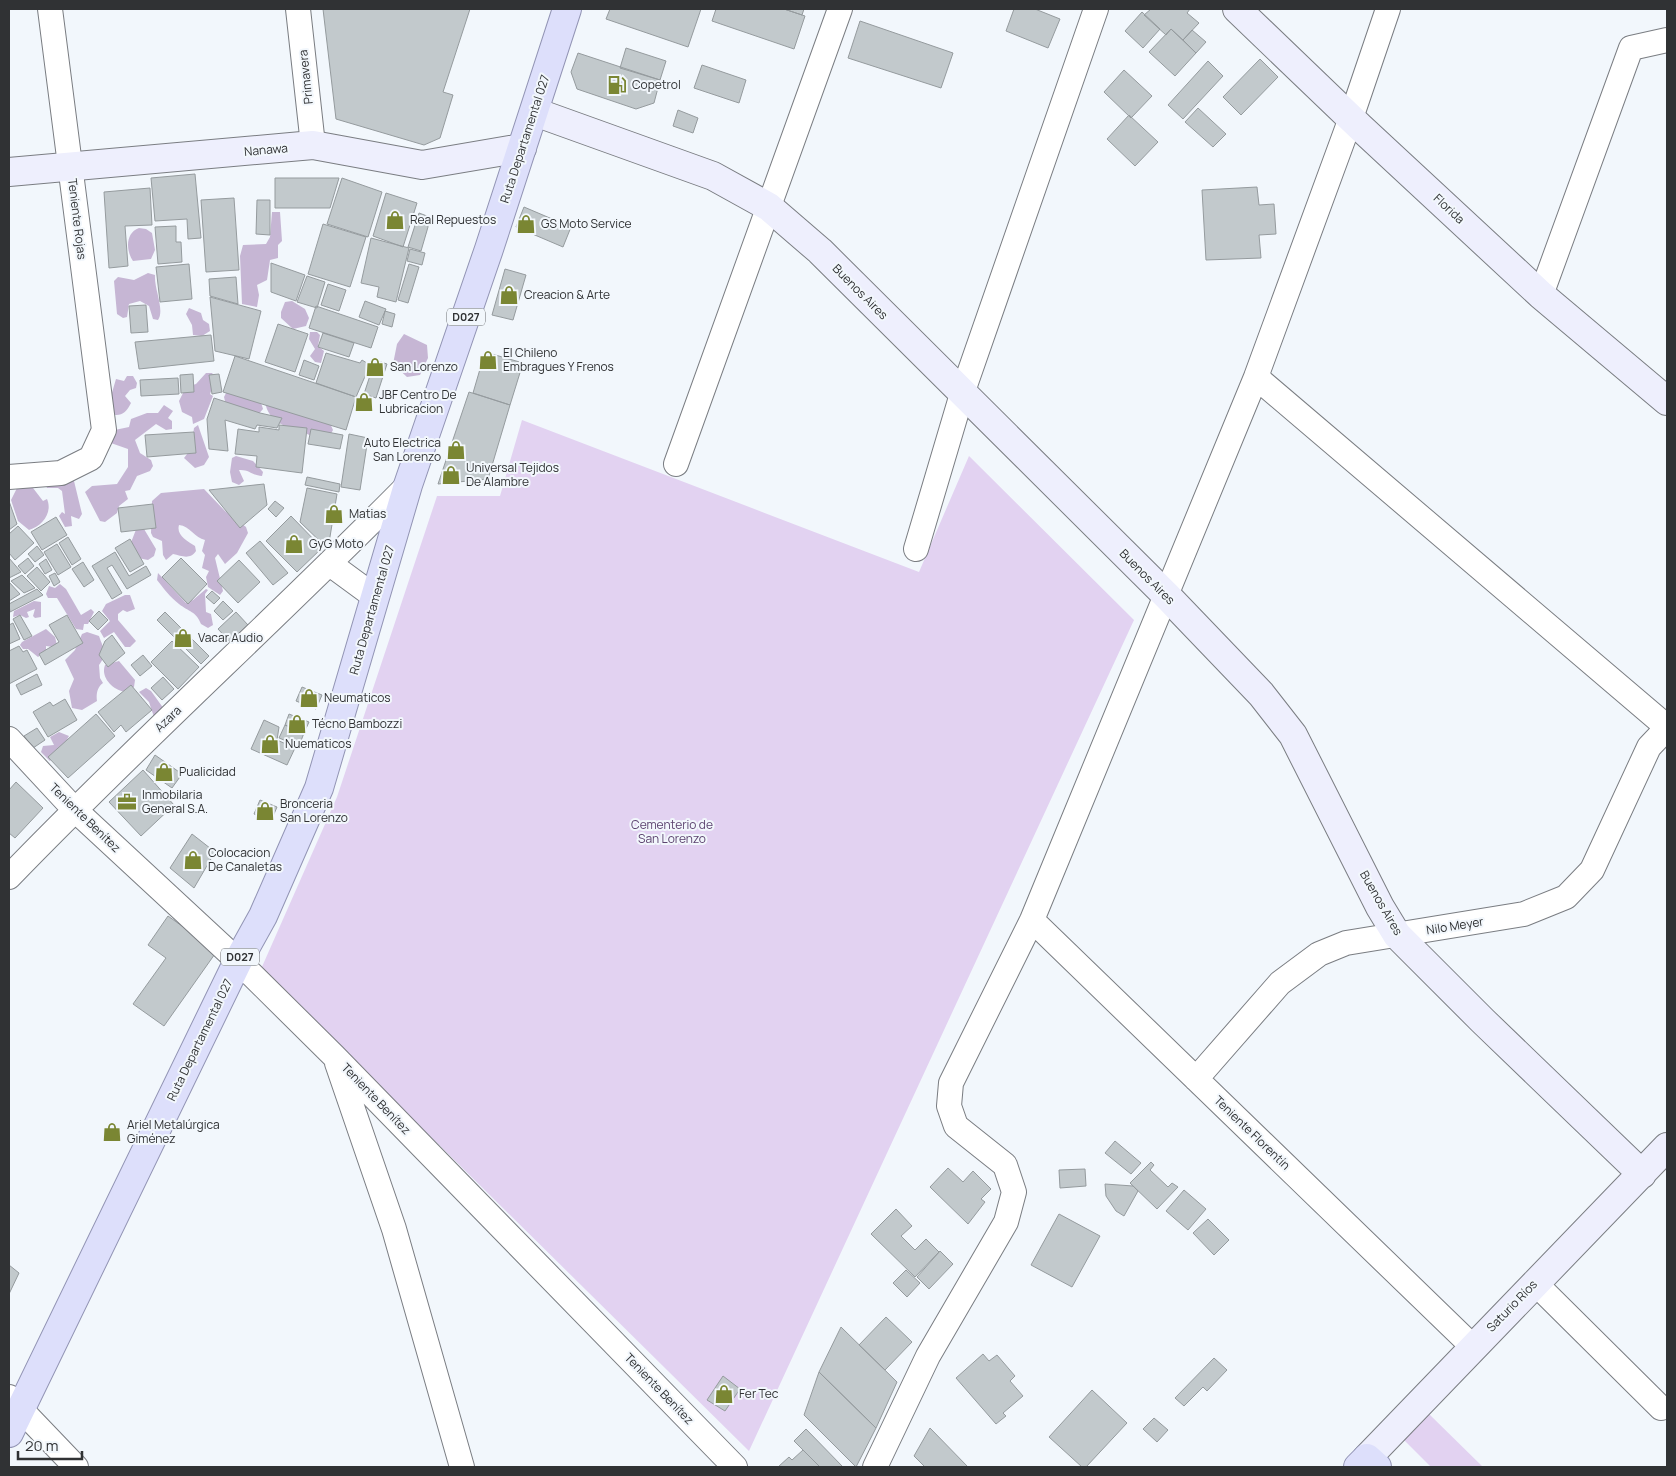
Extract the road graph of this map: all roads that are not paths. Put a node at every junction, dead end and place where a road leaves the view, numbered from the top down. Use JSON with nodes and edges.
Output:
{"nodes":[{"id":1,"x":50,"y":9,"type":"edge"},
{"id":2,"x":298,"y":9,"type":"edge"},
{"id":3,"x":567,"y":9,"type":"edge"},
{"id":4,"x":840,"y":9,"type":"edge"},
{"id":5,"x":1096,"y":9,"type":"edge"},
{"id":6,"x":1237,"y":9,"type":"edge"},
{"id":7,"x":1388,"y":9,"type":"edge"},
{"id":8,"x":1667,"y":40,"type":"edge"},
{"id":9,"x":535,"y":112,"type":"junction"},
{"id":10,"x":1351,"y":118,"type":"junction"},
{"id":11,"x":313,"y":145,"type":"junction"},
{"id":12,"x":522,"y":148,"type":"junction"},
{"id":13,"x":70,"y":167,"type":"junction"},
{"id":14,"x":9,"y":172,"type":"edge"},
{"id":15,"x":770,"y":206,"type":"junction"},
{"id":16,"x":1541,"y":295,"type":"junction"},
{"id":17,"x":1256,"y":377,"type":"junction"},
{"id":18,"x":962,"y":394,"type":"junction"},
{"id":19,"x":1667,"y":401,"type":"edge"},
{"id":20,"x":676,"y":464,"type":"dead end"},
{"id":21,"x":9,"y":476,"type":"edge"},
{"id":22,"x":408,"y":485,"type":"junction"},
{"id":23,"x":916,"y":549,"type":"dead end"},
{"id":24,"x":330,"y":564,"type":"junction"},
{"id":25,"x":1167,"y":596,"type":"junction"},
{"id":26,"x":375,"y":597,"type":"junction"},
{"id":27,"x":1667,"y":727,"type":"edge"},
{"id":28,"x":9,"y":740,"type":"edge"},
{"id":29,"x":74,"y":809,"type":"junction"},
{"id":30,"x":9,"y":877,"type":"edge"},
{"id":31,"x":1032,"y":920,"type":"junction"},
{"id":32,"x":1397,"y":935,"type":"junction"},
{"id":33,"x":238,"y":961,"type":"junction"},
{"id":34,"x":334,"y":1056,"type":"junction"},
{"id":35,"x":1196,"y":1079,"type":"junction"},
{"id":36,"x":1667,"y":1147,"type":"edge"},
{"id":37,"x":1642,"y":1174,"type":"junction"},
{"id":38,"x":1535,"y":1283,"type":"junction"},
{"id":39,"x":1473,"y":1347,"type":"junction"},
{"id":40,"x":1661,"y":1408,"type":"dead end"},
{"id":41,"x":13,"y":1413,"type":"edge"},
{"id":42,"x":1367,"y":1464,"type":"edge"},
{"id":43,"x":76,"y":1467,"type":"edge"},
{"id":44,"x":462,"y":1467,"type":"edge"},
{"id":45,"x":735,"y":1467,"type":"edge"},
{"id":46,"x":875,"y":1467,"type":"edge"}],
"edges":[{"from":1,"to":13,"type":"street","name":"Teniente Rojas"},
{"from":2,"to":11,"type":"street","name":"Primavera"},
{"from":3,"to":9,"type":"main road","name":"Ruta Departamental 027","number":"D027"},
{"from":4,"to":15,"type":"street"},
{"from":5,"to":18,"type":"street"},
{"from":6,"to":10,"type":"street","name":"Florida"},
{"from":7,"to":10,"type":"street"},
{"from":8,"to":16,"type":"street"},
{"from":9,"to":12,"type":"main road","name":"Ruta Departamental 027","number":"D027"},
{"from":9,"to":15,"type":"street","name":"Buenos Aires"},
{"from":10,"to":16,"type":"street","name":"Florida"},
{"from":10,"to":17,"type":"street"},
{"from":11,"to":12,"type":"street","name":"Nanawa"},
{"from":11,"to":13,"type":"street","name":"Nanawa"},
{"from":12,"to":22,"type":"main road","name":"Ruta Departamental 027","number":"D027"},
{"from":13,"to":14,"type":"street","name":"Nanawa"},
{"from":13,"to":21,"type":"street","name":"Teniente Rojas"},
{"from":15,"to":18,"type":"street","name":"Buenos Aires"},
{"from":15,"to":20,"type":"street"},
{"from":16,"to":19,"type":"street","name":"Florida"},
{"from":17,"to":25,"type":"street"},
{"from":17,"to":27,"type":"street"},
{"from":18,"to":23,"type":"street"},
{"from":18,"to":25,"type":"street","name":"Buenos Aires"},
{"from":22,"to":24,"type":"street","name":"Azara"},
{"from":22,"to":26,"type":"main road","name":"Ruta Departamental 027","number":"D027"},
{"from":24,"to":26,"type":"street"},
{"from":24,"to":29,"type":"street","name":"Azara"},
{"from":25,"to":31,"type":"street"},
{"from":25,"to":32,"type":"street","name":"Buenos Aires"},
{"from":26,"to":33,"type":"main road","name":"Ruta Departamental 027","number":"D027"},
{"from":27,"to":32,"type":"street","name":"Nilo Meyer"},
{"from":28,"to":29,"type":"street","name":"Teniente Benítez"},
{"from":29,"to":30,"type":"street","name":"Azara"},
{"from":29,"to":33,"type":"street","name":"Teniente Benítez"},
{"from":31,"to":35,"type":"street","name":"Teniente Florentín"},
{"from":31,"to":46,"type":"street"},
{"from":32,"to":35,"type":"street","name":"Nilo Meyer"},
{"from":32,"to":37,"type":"street","name":"Buenos Aires"},
{"from":33,"to":34,"type":"street","name":"Teniente Benítez"},
{"from":33,"to":41,"type":"main road","name":"Ruta Departamental 027","number":"D027"},
{"from":34,"to":44,"type":"street"},
{"from":34,"to":45,"type":"street","name":"Teniente Benítez"},
{"from":35,"to":39,"type":"street","name":"Teniente Florentín"},
{"from":36,"to":37,"type":"street","name":"Saturio Ríos"},
{"from":37,"to":38,"type":"street","name":"Saturio Ríos"},
{"from":38,"to":39,"type":"street","name":"Saturio Ríos"},
{"from":38,"to":40,"type":"street"},
{"from":39,"to":42,"type":"street","name":"Saturio Ríos"},
{"from":41,"to":43,"type":"street"}]}
